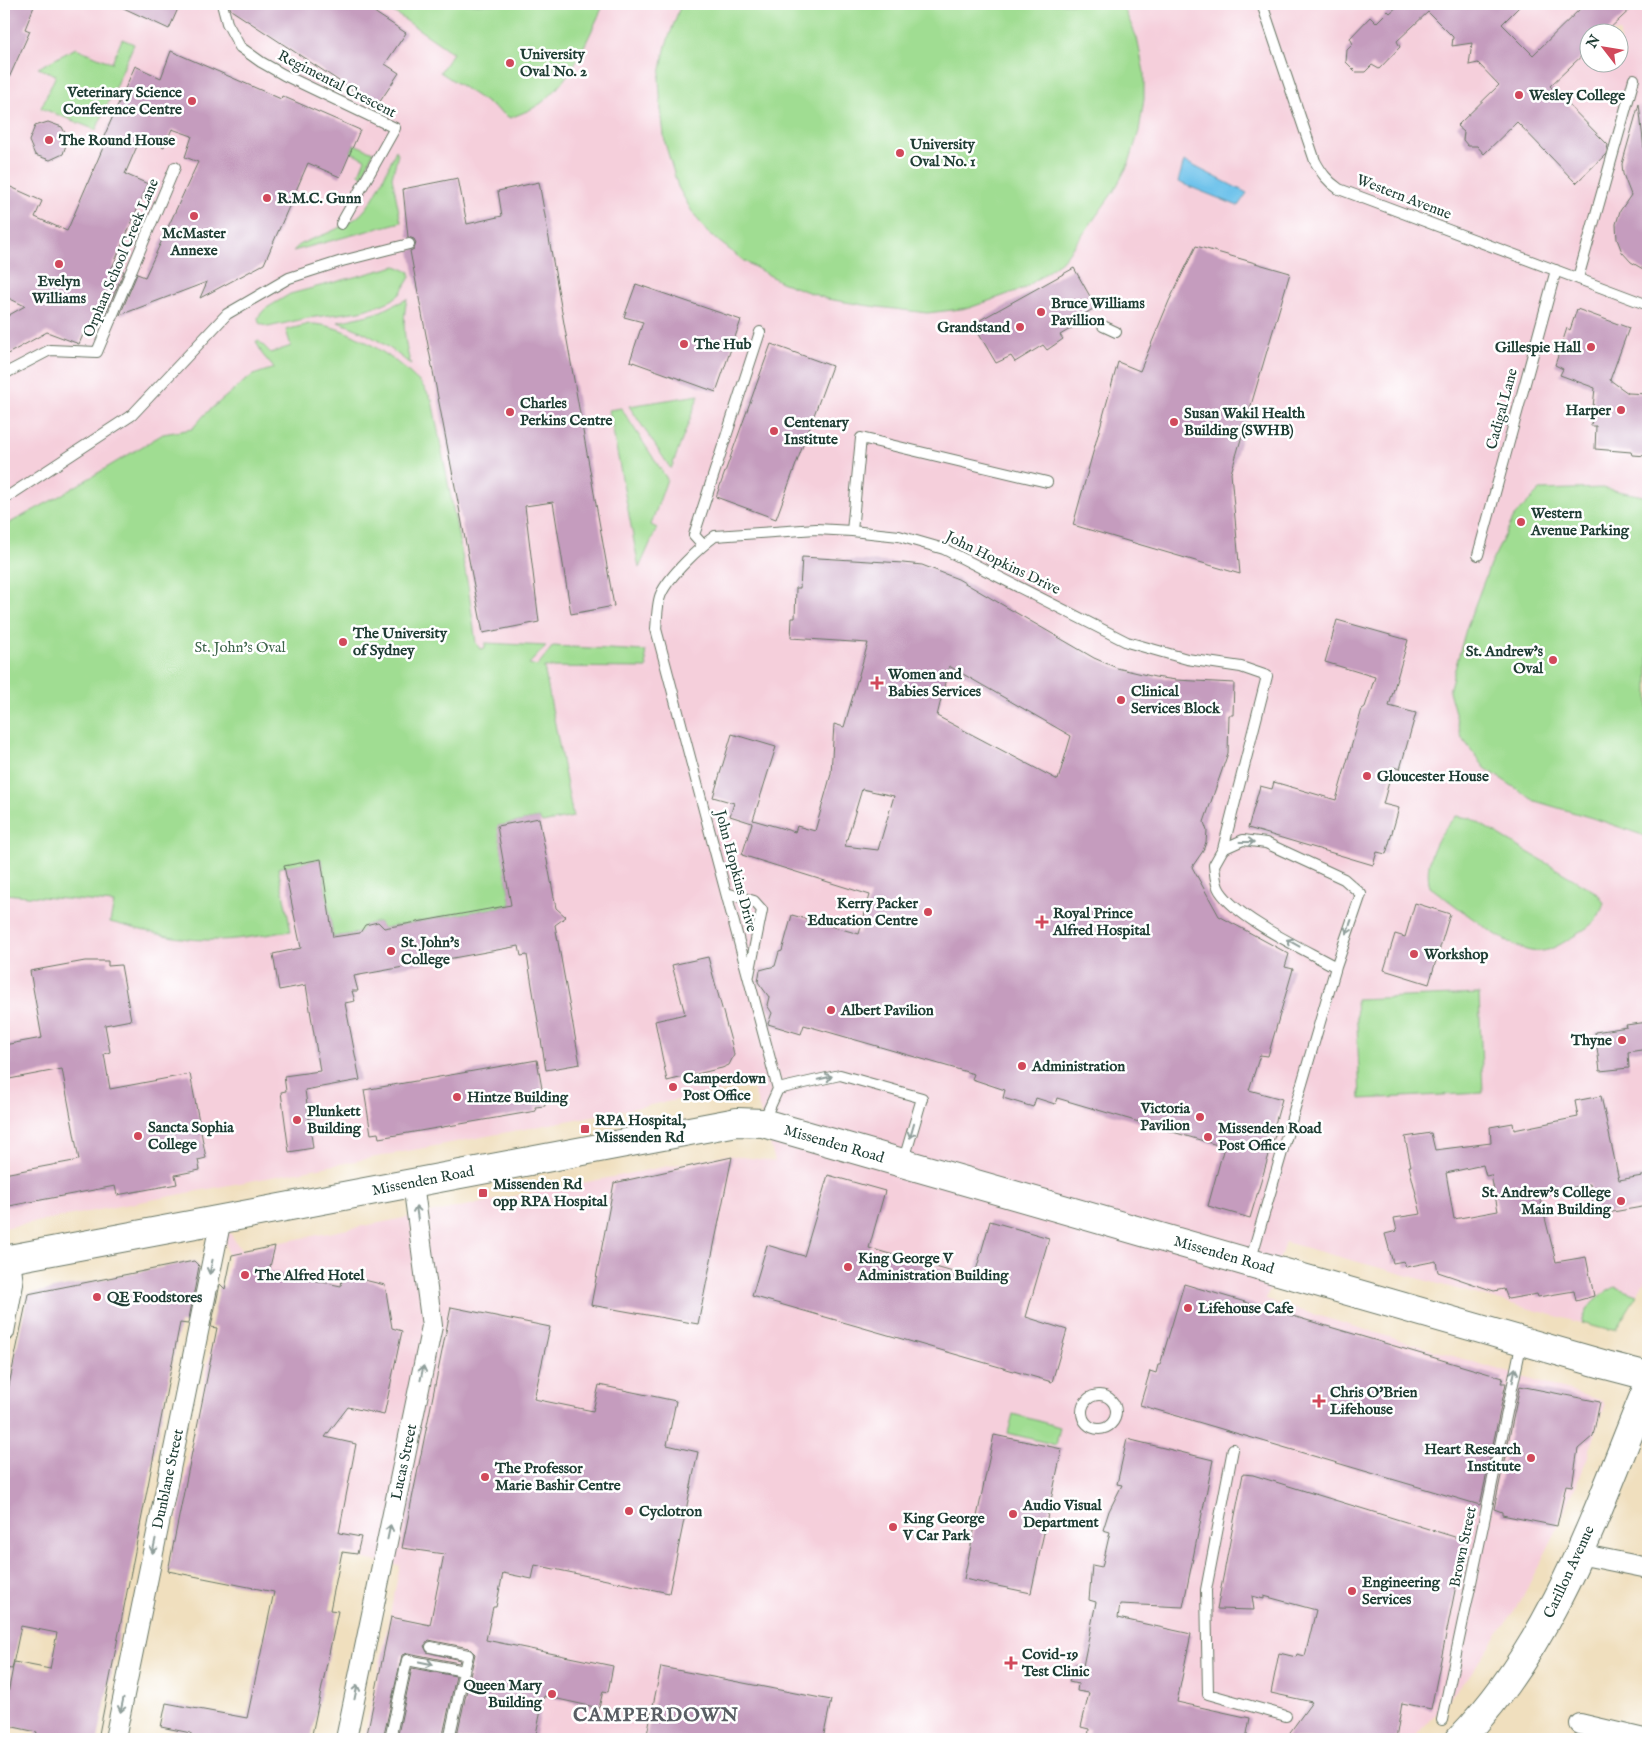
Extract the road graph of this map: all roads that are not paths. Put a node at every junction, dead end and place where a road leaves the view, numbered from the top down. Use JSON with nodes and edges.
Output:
{"nodes":[{"id":1,"x":222,"y":4,"type":"edge"},
{"id":2,"x":1262,"y":4,"type":"edge"},
{"id":3,"x":1634,"y":79,"type":"dead end"},
{"id":4,"x":175,"y":167,"type":"dead end"},
{"id":5,"x":341,"y":224,"type":"dead end"},
{"id":6,"x":409,"y":244,"type":"dead end"},
{"id":7,"x":1556,"y":270,"type":"junction"},
{"id":8,"x":1578,"y":278,"type":"junction"},
{"id":9,"x":1648,"y":305,"type":"edge"},
{"id":10,"x":1103,"y":326,"type":"dead end"},
{"id":11,"x":760,"y":332,"type":"dead end"},
{"id":12,"x":1116,"y":332,"type":"dead end"},
{"id":13,"x":4,"y":374,"type":"edge"},
{"id":14,"x":1047,"y":482,"type":"dead end"},
{"id":15,"x":4,"y":498,"type":"edge"},
{"id":16,"x":852,"y":531,"type":"junction"},
{"id":17,"x":703,"y":545,"type":"junction"},
{"id":18,"x":1478,"y":555,"type":"dead end"},
{"id":19,"x":1223,"y":849,"type":"junction"},
{"id":20,"x":726,"y":893,"type":"junction"},
{"id":21,"x":1336,"y":967,"type":"junction"},
{"id":22,"x":749,"y":977,"type":"junction"},
{"id":23,"x":778,"y":1089,"type":"junction"},
{"id":24,"x":763,"y":1123,"type":"junction"},
{"id":25,"x":903,"y":1163,"type":"junction"},
{"id":26,"x":413,"y":1183,"type":"junction"},
{"id":27,"x":221,"y":1219,"type":"junction"},
{"id":28,"x":7,"y":1259,"type":"edge"},
{"id":29,"x":1250,"y":1263,"type":"junction"},
{"id":30,"x":4,"y":1332,"type":"edge"},
{"id":31,"x":1522,"y":1341,"type":"junction"},
{"id":32,"x":1648,"y":1376,"type":"edge"},
{"id":33,"x":1648,"y":1386,"type":"edge"},
{"id":34,"x":1233,"y":1449,"type":"dead end"},
{"id":35,"x":1579,"y":1554,"type":"junction"},
{"id":36,"x":1648,"y":1568,"type":"edge"},
{"id":37,"x":431,"y":1647,"type":"dead end"},
{"id":38,"x":464,"y":1671,"type":"junction"},
{"id":39,"x":1286,"y":1716,"type":"dead end"},
{"id":40,"x":1442,"y":1720,"type":"dead end"},
{"id":41,"x":1580,"y":1724,"type":"dead end"},
{"id":42,"x":115,"y":1739,"type":"edge"},
{"id":43,"x":346,"y":1739,"type":"edge"},
{"id":44,"x":390,"y":1739,"type":"edge"},
{"id":45,"x":449,"y":1739,"type":"edge"},
{"id":46,"x":1460,"y":1739,"type":"edge"},
{"id":47,"x":1644,"y":1739,"type":"edge"}],
"edges":[{"from":1,"to":5,"type":"lane","name":"Regimental Crescent"},
{"from":2,"to":7,"type":"lane","name":"Western Avenue"},
{"from":3,"to":8,"type":"lane"},
{"from":4,"to":13,"type":"lane","name":"Orphan School Creek Lane"},
{"from":6,"to":15,"type":"lane"},
{"from":7,"to":8,"type":"lane","name":"Western Avenue"},
{"from":7,"to":18,"type":"lane","name":"Cadigal Lane"},
{"from":8,"to":9,"type":"lane","name":"Western Avenue"},
{"from":10,"to":12,"type":"lane"},
{"from":11,"to":17,"type":"lane"},
{"from":14,"to":16,"type":"lane"},
{"from":16,"to":17,"type":"lane","name":"John Hopkins Drive"},
{"from":16,"to":19,"type":"lane","name":"John Hopkins Drive"},
{"from":17,"to":20,"type":"lane","name":"John Hopkins Drive"},
{"from":21,"to":19,"type":"lane","one_way":true},
{"from":19,"to":21,"type":"lane","one_way":true},
{"from":20,"to":22,"type":"lane","name":"John Hopkins Drive"},
{"from":20,"to":22,"type":"lane"},
{"from":21,"to":29,"type":"lane"},
{"from":22,"to":23,"type":"lane","name":"John Hopkins Drive"},
{"from":23,"to":24,"type":"lane"},
{"from":23,"to":25,"type":"lane","one_way":true},
{"from":24,"to":25,"type":"street","name":"Missenden Road"},
{"from":24,"to":26,"type":"street","name":"Missenden Road"},
{"from":25,"to":29,"type":"street","name":"Missenden Road"},
{"from":26,"to":27,"type":"street","name":"Missenden Road"},
{"from":43,"to":26,"type":"street","name":"Lucas Street","one_way":true},
{"from":27,"to":28,"type":"street","name":"Missenden Road"},
{"from":27,"to":42,"type":"street","name":"Dunblane Street","one_way":true},
{"from":28,"to":30,"type":"street"},
{"from":29,"to":31,"type":"street","name":"Missenden Road"},
{"from":31,"to":32,"type":"street","name":"Missenden Road"},
{"from":40,"to":31,"type":"lane","name":"Brown Street","one_way":true},
{"from":33,"to":35,"type":"street","name":"Carillon Avenue"},
{"from":34,"to":39,"type":"lane"},
{"from":35,"to":36,"type":"street"},
{"from":35,"to":46,"type":"street","name":"Carillon Avenue"},
{"from":37,"to":38,"type":"lane"},
{"from":44,"to":38,"type":"lane","one_way":true},
{"from":38,"to":45,"type":"lane"},
{"from":41,"to":47,"type":"street"}]}
